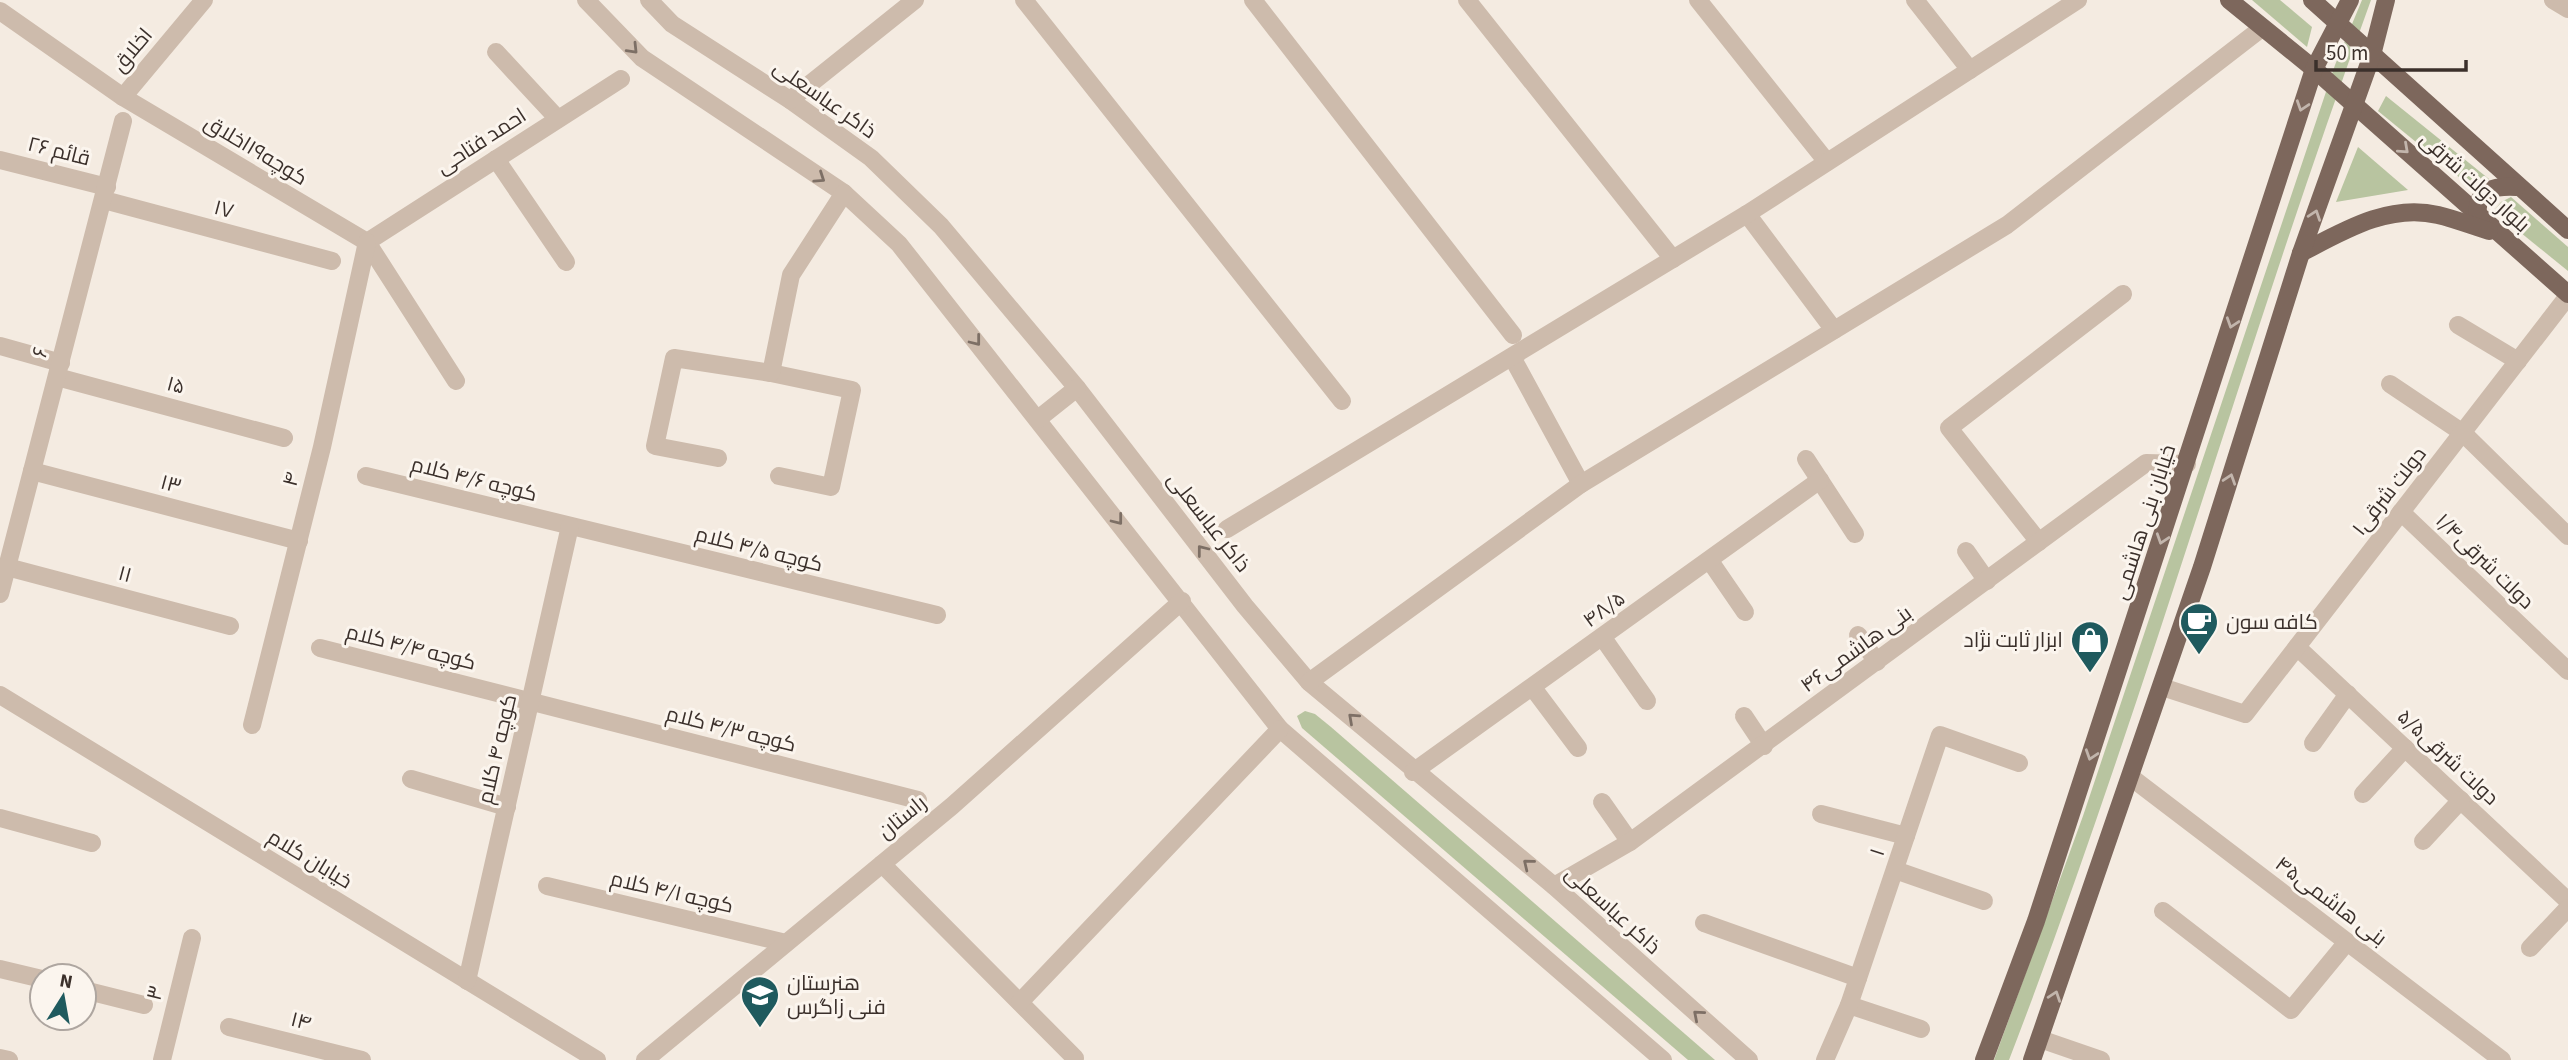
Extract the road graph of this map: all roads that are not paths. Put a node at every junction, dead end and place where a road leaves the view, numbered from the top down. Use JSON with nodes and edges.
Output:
{"nodes":[{"id":1,"x":204,"y":0,"type":"edge"},
{"id":2,"x":586,"y":0,"type":"edge"},
{"id":3,"x":649,"y":0,"type":"edge"},
{"id":4,"x":915,"y":0,"type":"edge"},
{"id":5,"x":1024,"y":0,"type":"edge"},
{"id":6,"x":1253,"y":0,"type":"edge"},
{"id":7,"x":1467,"y":0,"type":"edge"},
{"id":8,"x":1698,"y":0,"type":"edge"},
{"id":9,"x":1915,"y":0,"type":"edge"},
{"id":10,"x":2078,"y":0,"type":"edge"},
{"id":11,"x":2229,"y":0,"type":"edge"},
{"id":12,"x":2312,"y":0,"type":"edge"},
{"id":13,"x":2350,"y":0,"type":"edge"},
{"id":14,"x":2386,"y":0,"type":"edge"},
{"id":15,"x":2553,"y":0,"type":"edge"},
{"id":16,"x":2568,"y":9,"type":"edge"},
{"id":17,"x":0,"y":11,"type":"edge"},
{"id":18,"x":2336,"y":23,"type":"junction"},
{"id":19,"x":2262,"y":29,"type":"junction"},
{"id":20,"x":496,"y":52,"type":"dead end"},
{"id":21,"x":2372,"y":55,"type":"junction"},
{"id":22,"x":2314,"y":69,"type":"junction"},
{"id":23,"x":1970,"y":70,"type":"junction"},
{"id":24,"x":621,"y":79,"type":"dead end"},
{"id":25,"x":122,"y":97,"type":"junction"},
{"id":26,"x":790,"y":100,"type":"junction"},
{"id":27,"x":2353,"y":103,"type":"junction"},
{"id":28,"x":558,"y":119,"type":"junction"},
{"id":29,"x":123,"y":121,"type":"dead end"},
{"id":30,"x":496,"y":159,"type":"junction"},
{"id":31,"x":0,"y":160,"type":"edge"},
{"id":32,"x":1827,"y":162,"type":"junction"},
{"id":33,"x":2516,"y":187,"type":"junction"},
{"id":34,"x":844,"y":193,"type":"junction"},
{"id":35,"x":106,"y":194,"type":"junction"},
{"id":36,"x":1747,"y":214,"type":"junction"},
{"id":37,"x":2568,"y":230,"type":"edge"},
{"id":38,"x":2497,"y":234,"type":"junction"},
{"id":39,"x":367,"y":242,"type":"junction"},
{"id":40,"x":2301,"y":253,"type":"junction"},
{"id":41,"x":1672,"y":259,"type":"junction"},
{"id":42,"x":332,"y":261,"type":"dead end"},
{"id":43,"x":566,"y":262,"type":"dead end"},
{"id":44,"x":2123,"y":294,"type":"dead end"},
{"id":45,"x":2568,"y":295,"type":"edge"},
{"id":46,"x":2458,"y":325,"type":"dead end"},
{"id":47,"x":1834,"y":330,"type":"junction"},
{"id":48,"x":1513,"y":335,"type":"dead end"},
{"id":49,"x":0,"y":346,"type":"edge"},
{"id":50,"x":1512,"y":356,"type":"junction"},
{"id":51,"x":2518,"y":361,"type":"junction"},
{"id":52,"x":59,"y":370,"type":"junction"},
{"id":53,"x":771,"y":373,"type":"junction"},
{"id":54,"x":456,"y":381,"type":"dead end"},
{"id":55,"x":2390,"y":384,"type":"dead end"},
{"id":56,"x":1077,"y":388,"type":"junction"},
{"id":57,"x":1342,"y":401,"type":"dead end"},
{"id":58,"x":1038,"y":419,"type":"junction"},
{"id":59,"x":2463,"y":433,"type":"junction"},
{"id":60,"x":284,"y":438,"type":"dead end"},
{"id":61,"x":718,"y":458,"type":"dead end"},
{"id":62,"x":1806,"y":459,"type":"dead end"},
{"id":63,"x":2187,"y":464,"type":"junction"},
{"id":64,"x":32,"y":471,"type":"junction"},
{"id":65,"x":366,"y":476,"type":"dead end"},
{"id":66,"x":779,"y":476,"type":"dead end"},
{"id":67,"x":1820,"y":480,"type":"junction"},
{"id":68,"x":1581,"y":484,"type":"junction"},
{"id":69,"x":2401,"y":512,"type":"junction"},
{"id":70,"x":570,"y":526,"type":"junction"},
{"id":71,"x":1227,"y":529,"type":"dead end"},
{"id":72,"x":8,"y":533,"type":"edge"},
{"id":73,"x":1855,"y":534,"type":"dead end"},
{"id":74,"x":2568,"y":536,"type":"edge"},
{"id":75,"x":299,"y":541,"type":"junction"},
{"id":76,"x":2039,"y":542,"type":"junction"},
{"id":77,"x":1966,"y":551,"type":"dead end"},
{"id":78,"x":1710,"y":561,"type":"junction"},
{"id":79,"x":7,"y":567,"type":"junction"},
{"id":80,"x":1987,"y":581,"type":"junction"},
{"id":81,"x":0,"y":594,"type":"edge"},
{"id":82,"x":1182,"y":601,"type":"junction"},
{"id":83,"x":1745,"y":612,"type":"dead end"},
{"id":84,"x":937,"y":615,"type":"dead end"},
{"id":85,"x":230,"y":626,"type":"dead end"},
{"id":86,"x":1858,"y":635,"type":"dead end"},
{"id":87,"x":1603,"y":638,"type":"junction"},
{"id":88,"x":2297,"y":647,"type":"junction"},
{"id":89,"x":320,"y":648,"type":"dead end"},
{"id":90,"x":1877,"y":662,"type":"junction"},
{"id":91,"x":2568,"y":671,"type":"edge"},
{"id":92,"x":1309,"y":682,"type":"junction"},
{"id":93,"x":2162,"y":687,"type":"junction"},
{"id":94,"x":1533,"y":688,"type":"junction"},
{"id":95,"x":2348,"y":694,"type":"junction"},
{"id":96,"x":0,"y":695,"type":"edge"},
{"id":97,"x":531,"y":701,"type":"junction"},
{"id":98,"x":1647,"y":701,"type":"dead end"},
{"id":99,"x":1744,"y":716,"type":"dead end"},
{"id":100,"x":253,"y":725,"type":"dead end"},
{"id":101,"x":1280,"y":729,"type":"junction"},
{"id":102,"x":2313,"y":743,"type":"dead end"},
{"id":103,"x":1764,"y":746,"type":"junction"},
{"id":104,"x":1578,"y":748,"type":"dead end"},
{"id":105,"x":2406,"y":748,"type":"junction"},
{"id":106,"x":2019,"y":763,"type":"dead end"},
{"id":107,"x":1413,"y":772,"type":"junction"},
{"id":108,"x":2132,"y":778,"type":"junction"},
{"id":109,"x":411,"y":779,"type":"dead end"},
{"id":110,"x":2364,"y":793,"type":"dead end"},
{"id":111,"x":918,"y":800,"type":"dead end"},
{"id":112,"x":2461,"y":800,"type":"junction"},
{"id":113,"x":1602,"y":802,"type":"dead end"},
{"id":114,"x":507,"y":807,"type":"junction"},
{"id":115,"x":1821,"y":814,"type":"dead end"},
{"id":116,"x":0,"y":818,"type":"edge"},
{"id":117,"x":1906,"y":836,"type":"junction"},
{"id":118,"x":2423,"y":841,"type":"dead end"},
{"id":119,"x":1630,"y":842,"type":"junction"},
{"id":120,"x":92,"y":843,"type":"dead end"},
{"id":121,"x":882,"y":864,"type":"junction"},
{"id":122,"x":1895,"y":870,"type":"junction"},
{"id":123,"x":547,"y":886,"type":"dead end"},
{"id":124,"x":1554,"y":886,"type":"junction"},
{"id":125,"x":1984,"y":901,"type":"dead end"},
{"id":126,"x":2568,"y":901,"type":"edge"},
{"id":127,"x":2568,"y":908,"type":"edge"},
{"id":128,"x":2163,"y":911,"type":"dead end"},
{"id":129,"x":1704,"y":923,"type":"dead end"},
{"id":130,"x":192,"y":938,"type":"dead end"},
{"id":131,"x":2347,"y":942,"type":"junction"},
{"id":132,"x":786,"y":943,"type":"junction"},
{"id":133,"x":2529,"y":948,"type":"dead end"},
{"id":134,"x":0,"y":969,"type":"edge"},
{"id":135,"x":28,"y":976,"type":"edge"},
{"id":136,"x":1858,"y":978,"type":"junction"},
{"id":137,"x":467,"y":981,"type":"junction"},
{"id":138,"x":98,"y":994,"type":"edge"},
{"id":139,"x":1020,"y":1002,"type":"junction"},
{"id":140,"x":144,"y":1005,"type":"dead end"},
{"id":141,"x":1849,"y":1005,"type":"junction"},
{"id":142,"x":229,"y":1027,"type":"dead end"},
{"id":143,"x":1921,"y":1029,"type":"dead end"},
{"id":144,"x":2040,"y":1039,"type":"junction"},
{"id":145,"x":0,"y":1058,"type":"edge"},
{"id":146,"x":1075,"y":1058,"type":"dead end"},
{"id":147,"x":9,"y":1060,"type":"edge"},
{"id":148,"x":162,"y":1060,"type":"edge"},
{"id":149,"x":362,"y":1060,"type":"edge"},
{"id":150,"x":597,"y":1060,"type":"edge"},
{"id":151,"x":645,"y":1060,"type":"edge"},
{"id":152,"x":1663,"y":1060,"type":"edge"},
{"id":153,"x":1749,"y":1060,"type":"edge"},
{"id":154,"x":1825,"y":1060,"type":"edge"},
{"id":155,"x":1984,"y":1060,"type":"edge"},
{"id":156,"x":2032,"y":1060,"type":"edge"},
{"id":157,"x":2101,"y":1060,"type":"edge"},
{"id":158,"x":2502,"y":1060,"type":"edge"}],
"edges":[{"from":1,"to":25,"type":"street","name":"اخلاق"},
{"from":2,"to":34,"type":"street","one_way":true},
{"from":3,"to":26,"type":"street","name":"ذاکر عباسعلی"},
{"from":4,"to":26,"type":"street"},
{"from":5,"to":57,"type":"street"},
{"from":6,"to":48,"type":"street"},
{"from":7,"to":41,"type":"street"},
{"from":8,"to":32,"type":"street"},
{"from":9,"to":23,"type":"street"},
{"from":10,"to":23,"type":"street"},
{"from":11,"to":19,"type":"main road","name":"بلوار دولت شرقی"},
{"from":12,"to":18,"type":"main road","name":"بلوار دولت شرقی"},
{"from":13,"to":18,"type":"main road","name":"خیابان بنی هاشمی"},
{"from":14,"to":21,"type":"main road"},
{"from":15,"to":16,"type":"street"},
{"from":17,"to":25,"type":"street","name":"کوچه۱۹اخلاق"},
{"from":18,"to":21,"type":"main road","name":"بلوار دولت شرقی"},
{"from":18,"to":22,"type":"main road","name":"خیابان بنی هاشمی"},
{"from":19,"to":22,"type":"main road","name":"بلوار دولت شرقی"},
{"from":19,"to":47,"type":"street"},
{"from":20,"to":28,"type":"street"},
{"from":21,"to":27,"type":"main road"},
{"from":21,"to":33,"type":"main road","name":"بلوار دولت شرقی"},
{"from":22,"to":27,"type":"main road","name":"بلوار دولت شرقی"},
{"from":22,"to":63,"type":"main road","name":"خیابان بنی هاشمی","one_way":true},
{"from":23,"to":32,"type":"street"},
{"from":24,"to":28,"type":"street","name":"احمد فتاحی"},
{"from":25,"to":39,"type":"street","name":"کوچه۱۹اخلاق"},
{"from":26,"to":56,"type":"street","name":"ذاکر عباسعلی"},
{"from":27,"to":38,"type":"main road","name":"بلوار دولت شرقی","one_way":true},
{"from":40,"to":27,"type":"main road","one_way":true},
{"from":28,"to":30,"type":"street","name":"احمد فتاحی"},
{"from":29,"to":35,"type":"street","name":"۶"},
{"from":30,"to":39,"type":"street","name":"احمد فتاحی"},
{"from":30,"to":43,"type":"street"},
{"from":31,"to":35,"type":"street","name":"قائم ۲۶"},
{"from":32,"to":36,"type":"street"},
{"from":33,"to":37,"type":"main road","name":"بلوار دولت شرقی"},
{"from":33,"to":38,"type":"main road"},
{"from":34,"to":53,"type":"street"},
{"from":34,"to":58,"type":"street","one_way":true},
{"from":35,"to":42,"type":"street","name":"۱۷"},
{"from":35,"to":52,"type":"street","name":"۶"},
{"from":36,"to":41,"type":"street"},
{"from":36,"to":47,"type":"street"},
{"from":38,"to":40,"type":"main road"},
{"from":38,"to":45,"type":"main road","name":"بلوار دولت شرقی"},
{"from":39,"to":54,"type":"street"},
{"from":39,"to":75,"type":"street","name":"۴"},
{"from":93,"to":40,"type":"main road","one_way":true},
{"from":41,"to":50,"type":"street"},
{"from":44,"to":76,"type":"street"},
{"from":45,"to":51,"type":"street","name":"۱دولت شرقی"},
{"from":46,"to":51,"type":"street"},
{"from":47,"to":68,"type":"street"},
{"from":49,"to":52,"type":"street","name":"۱۵"},
{"from":50,"to":68,"type":"street"},
{"from":50,"to":71,"type":"street"},
{"from":51,"to":59,"type":"street","name":"۱دولت شرقی"},
{"from":52,"to":60,"type":"street","name":"۱۵"},
{"from":52,"to":64,"type":"street","name":"۶"},
{"from":53,"to":61,"type":"street"},
{"from":53,"to":66,"type":"street"},
{"from":55,"to":59,"type":"street"},
{"from":56,"to":58,"type":"street"},
{"from":92,"to":56,"type":"street","name":"ذاکر عباسعلی","one_way":true},
{"from":58,"to":82,"type":"street","one_way":true},
{"from":59,"to":69,"type":"street","name":"۱دولت شرقی"},
{"from":59,"to":74,"type":"street"},
{"from":62,"to":67,"type":"street"},
{"from":63,"to":76,"type":"street","name":"بنی هاشمی۴۶"},
{"from":63,"to":155,"type":"main road","name":"خیابان بنی هاشمی","one_way":true},
{"from":64,"to":72,"type":"street","name":"۶"},
{"from":64,"to":75,"type":"street","name":"۱۳"},
{"from":65,"to":70,"type":"street","name":"کوچه ۴/۶ کلام"},
{"from":67,"to":73,"type":"street"},
{"from":67,"to":78,"type":"street","name":"۴۸/۵"},
{"from":68,"to":92,"type":"street"},
{"from":69,"to":88,"type":"street","name":"۱دولت شرقی"},
{"from":69,"to":91,"type":"street","name":"۱/۴دولت شرقی"},
{"from":70,"to":84,"type":"street","name":"کوچه ۴/۵ کلام"},
{"from":70,"to":97,"type":"street","name":"کوچه ۴ کلام"},
{"from":72,"to":79,"type":"street","name":"۶"},
{"from":75,"to":100,"type":"street","name":"۴"},
{"from":76,"to":80,"type":"street","name":"بنی هاشمی۴۶"},
{"from":77,"to":80,"type":"street"},
{"from":78,"to":83,"type":"street"},
{"from":78,"to":87,"type":"street","name":"۴۸/۵"},
{"from":79,"to":81,"type":"street","name":"۶"},
{"from":79,"to":85,"type":"street","name":"۱۱"},
{"from":80,"to":90,"type":"street","name":"بنی هاشمی۴۶"},
{"from":82,"to":101,"type":"street"},
{"from":82,"to":121,"type":"street","name":"راستان"},
{"from":86,"to":90,"type":"street"},
{"from":87,"to":94,"type":"street","name":"۴۸/۵"},
{"from":87,"to":98,"type":"street"},
{"from":88,"to":93,"type":"street","name":"۱دولت شرقی"},
{"from":88,"to":95,"type":"street","name":"۵/۵دولت شرقی"},
{"from":89,"to":97,"type":"street","name":"کوچه ۴/۴ کلام"},
{"from":90,"to":103,"type":"street","name":"بنی هاشمی۴۶"},
{"from":107,"to":92,"type":"street","name":"ذاکر عباسعلی","one_way":true},
{"from":93,"to":108,"type":"main road"},
{"from":94,"to":104,"type":"street"},
{"from":94,"to":107,"type":"street","name":"۴۸/۵"},
{"from":95,"to":102,"type":"street"},
{"from":95,"to":105,"type":"street","name":"۵/۵دولت شرقی"},
{"from":96,"to":137,"type":"street","name":"خیابان کلام"},
{"from":97,"to":111,"type":"street","name":"کوچه ۴/۳ کلام"},
{"from":97,"to":114,"type":"street","name":"کوچه ۴ کلام"},
{"from":99,"to":103,"type":"street"},
{"from":101,"to":139,"type":"street"},
{"from":101,"to":152,"type":"street"},
{"from":103,"to":119,"type":"street","name":"بنی هاشمی۴۶"},
{"from":105,"to":110,"type":"street"},
{"from":105,"to":112,"type":"street","name":"۵/۵دولت شرقی"},
{"from":106,"to":117,"type":"street","name":"۱"},
{"from":124,"to":107,"type":"street","name":"ذاکر عباسعلی","one_way":true},
{"from":108,"to":131,"type":"street","name":"بنی هاشمی۴۵"},
{"from":144,"to":108,"type":"main road","one_way":true},
{"from":109,"to":114,"type":"street"},
{"from":112,"to":118,"type":"street"},
{"from":112,"to":126,"type":"street","name":"۵/۵دولت شرقی"},
{"from":113,"to":119,"type":"street"},
{"from":114,"to":137,"type":"street","name":"کوچه ۴ کلام"},
{"from":115,"to":117,"type":"street"},
{"from":116,"to":120,"type":"street"},
{"from":117,"to":122,"type":"street","name":"۱"},
{"from":119,"to":124,"type":"street","name":"بنی هاشمی۴۶"},
{"from":121,"to":132,"type":"street","name":"راستان"},
{"from":121,"to":139,"type":"street"},
{"from":122,"to":125,"type":"street"},
{"from":122,"to":136,"type":"street","name":"۱"},
{"from":123,"to":132,"type":"street","name":"کوچه ۴/۱ کلام"},
{"from":153,"to":124,"type":"street","name":"ذاکر عباسعلی","one_way":true},
{"from":127,"to":133,"type":"street"},
{"from":128,"to":131,"type":"street"},
{"from":129,"to":136,"type":"street"},
{"from":130,"to":148,"type":"street","name":"۳"},
{"from":131,"to":158,"type":"street","name":"بنی هاشمی۴۵"},
{"from":132,"to":151,"type":"street","name":"راستان"},
{"from":134,"to":135,"type":"street"},
{"from":136,"to":141,"type":"street","name":"۱"},
{"from":137,"to":150,"type":"street","name":"خیابان کلام"},
{"from":138,"to":140,"type":"street"},
{"from":139,"to":146,"type":"street"},
{"from":141,"to":143,"type":"street"},
{"from":141,"to":154,"type":"street","name":"۱"},
{"from":142,"to":149,"type":"street","name":"۱۴"},
{"from":144,"to":156,"type":"main road"},
{"from":144,"to":157,"type":"street"},
{"from":145,"to":147,"type":"street"}]}
